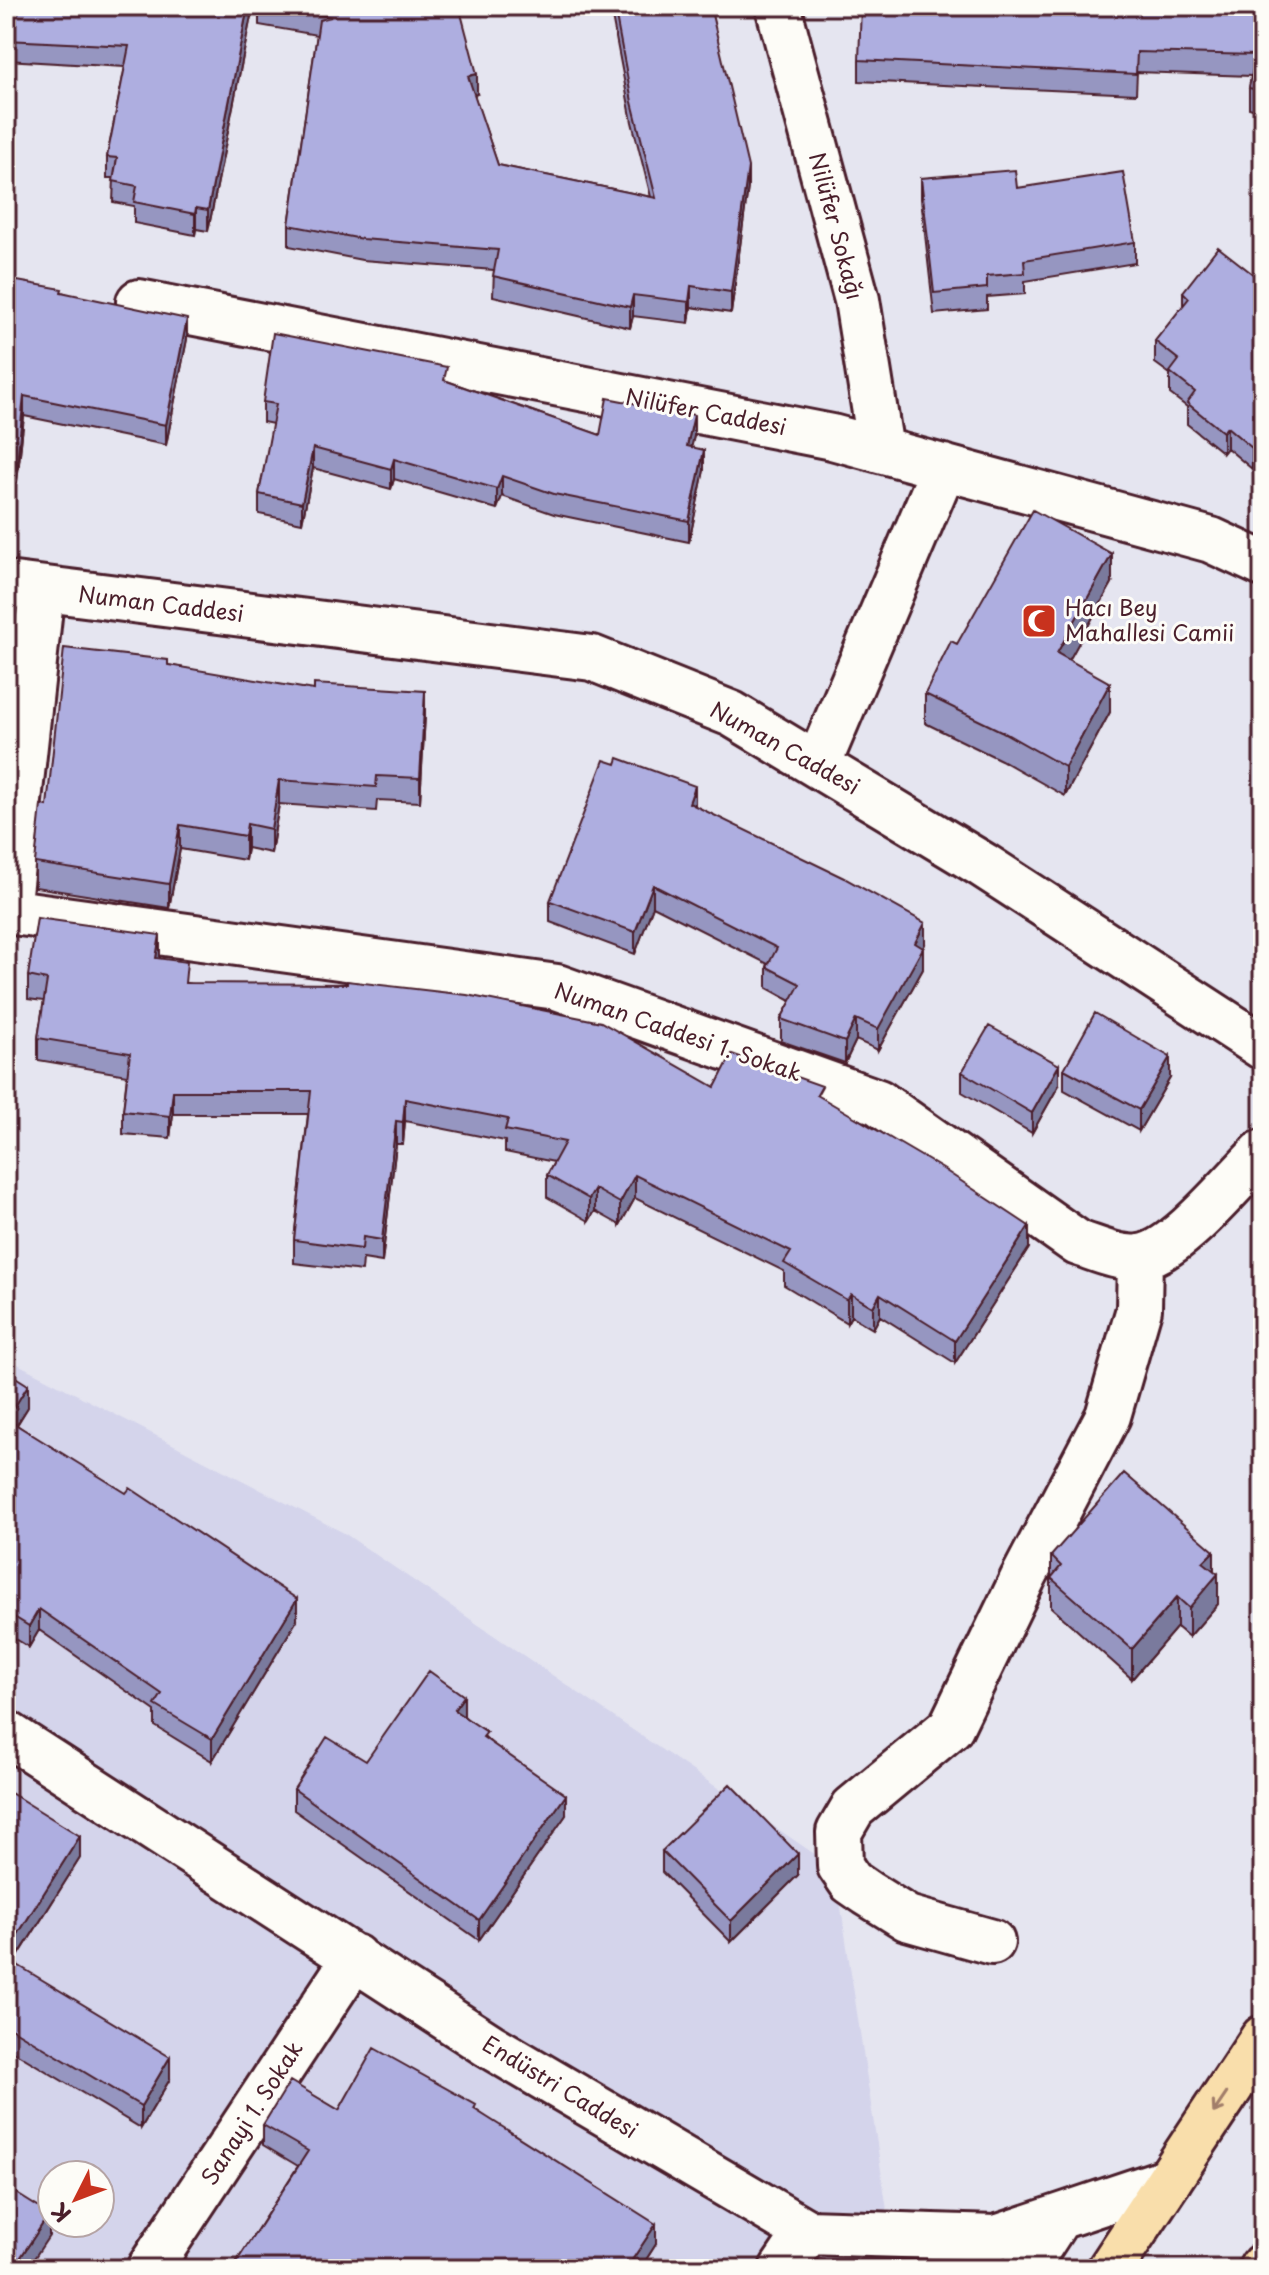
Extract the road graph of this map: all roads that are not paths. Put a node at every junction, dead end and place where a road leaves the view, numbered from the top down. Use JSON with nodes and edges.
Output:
{"nodes":[{"id":1,"x":778,"y":6,"type":"edge"},
{"id":2,"x":139,"y":302,"type":"dead end"},
{"id":3,"x":881,"y":450,"type":"junction"},
{"id":4,"x":944,"y":467,"type":"junction"},
{"id":5,"x":1263,"y":564,"type":"edge"},
{"id":6,"x":24,"y":586,"type":"edge"},
{"id":7,"x":818,"y":765,"type":"junction"},
{"id":8,"x":6,"y":911,"type":"edge"},
{"id":9,"x":1263,"y":1047,"type":"edge"},
{"id":10,"x":1263,"y":1152,"type":"edge"},
{"id":11,"x":1140,"y":1257,"type":"junction"},
{"id":12,"x":6,"y":1733,"type":"edge"},
{"id":13,"x":992,"y":1942,"type":"dead end"},
{"id":14,"x":355,"y":1957,"type":"junction"},
{"id":15,"x":1263,"y":2038,"type":"edge"},
{"id":16,"x":1169,"y":2180,"type":"junction"},
{"id":17,"x":1058,"y":2218,"type":"junction"},
{"id":18,"x":807,"y":2232,"type":"junction"},
{"id":19,"x":149,"y":2269,"type":"edge"},
{"id":20,"x":782,"y":2269,"type":"edge"},
{"id":21,"x":1025,"y":2269,"type":"edge"},
{"id":22,"x":1110,"y":2269,"type":"edge"}],
"edges":[{"from":1,"to":3,"type":"street","name":"Nilüfer Sokağı"},
{"from":2,"to":3,"type":"street","name":"Nilüfer Caddesi"},
{"from":3,"to":4,"type":"street","name":"Nilüfer Caddesi"},
{"from":4,"to":5,"type":"street","name":"Nilüfer Caddesi"},
{"from":4,"to":7,"type":"street"},
{"from":6,"to":7,"type":"street","name":"Numan Caddesi"},
{"from":6,"to":8,"type":"street"},
{"from":7,"to":9,"type":"street","name":"Numan Caddesi"},
{"from":8,"to":11,"type":"street","name":"Numan Caddesi 1. Sokak"},
{"from":10,"to":11,"type":"street"},
{"from":11,"to":13,"type":"street"},
{"from":12,"to":14,"type":"street","name":"Endüstri Caddesi"},
{"from":14,"to":18,"type":"street","name":"Endüstri Caddesi"},
{"from":14,"to":19,"type":"street","name":"Sanayi 1. Sokak"},
{"from":15,"to":16,"type":"main road","one_way":true},
{"from":16,"to":17,"type":"street","name":"Endüstri Caddesi"},
{"from":16,"to":22,"type":"main road"},
{"from":17,"to":18,"type":"street","name":"Endüstri Caddesi"},
{"from":17,"to":21,"type":"street"},
{"from":18,"to":20,"type":"street"}]}
